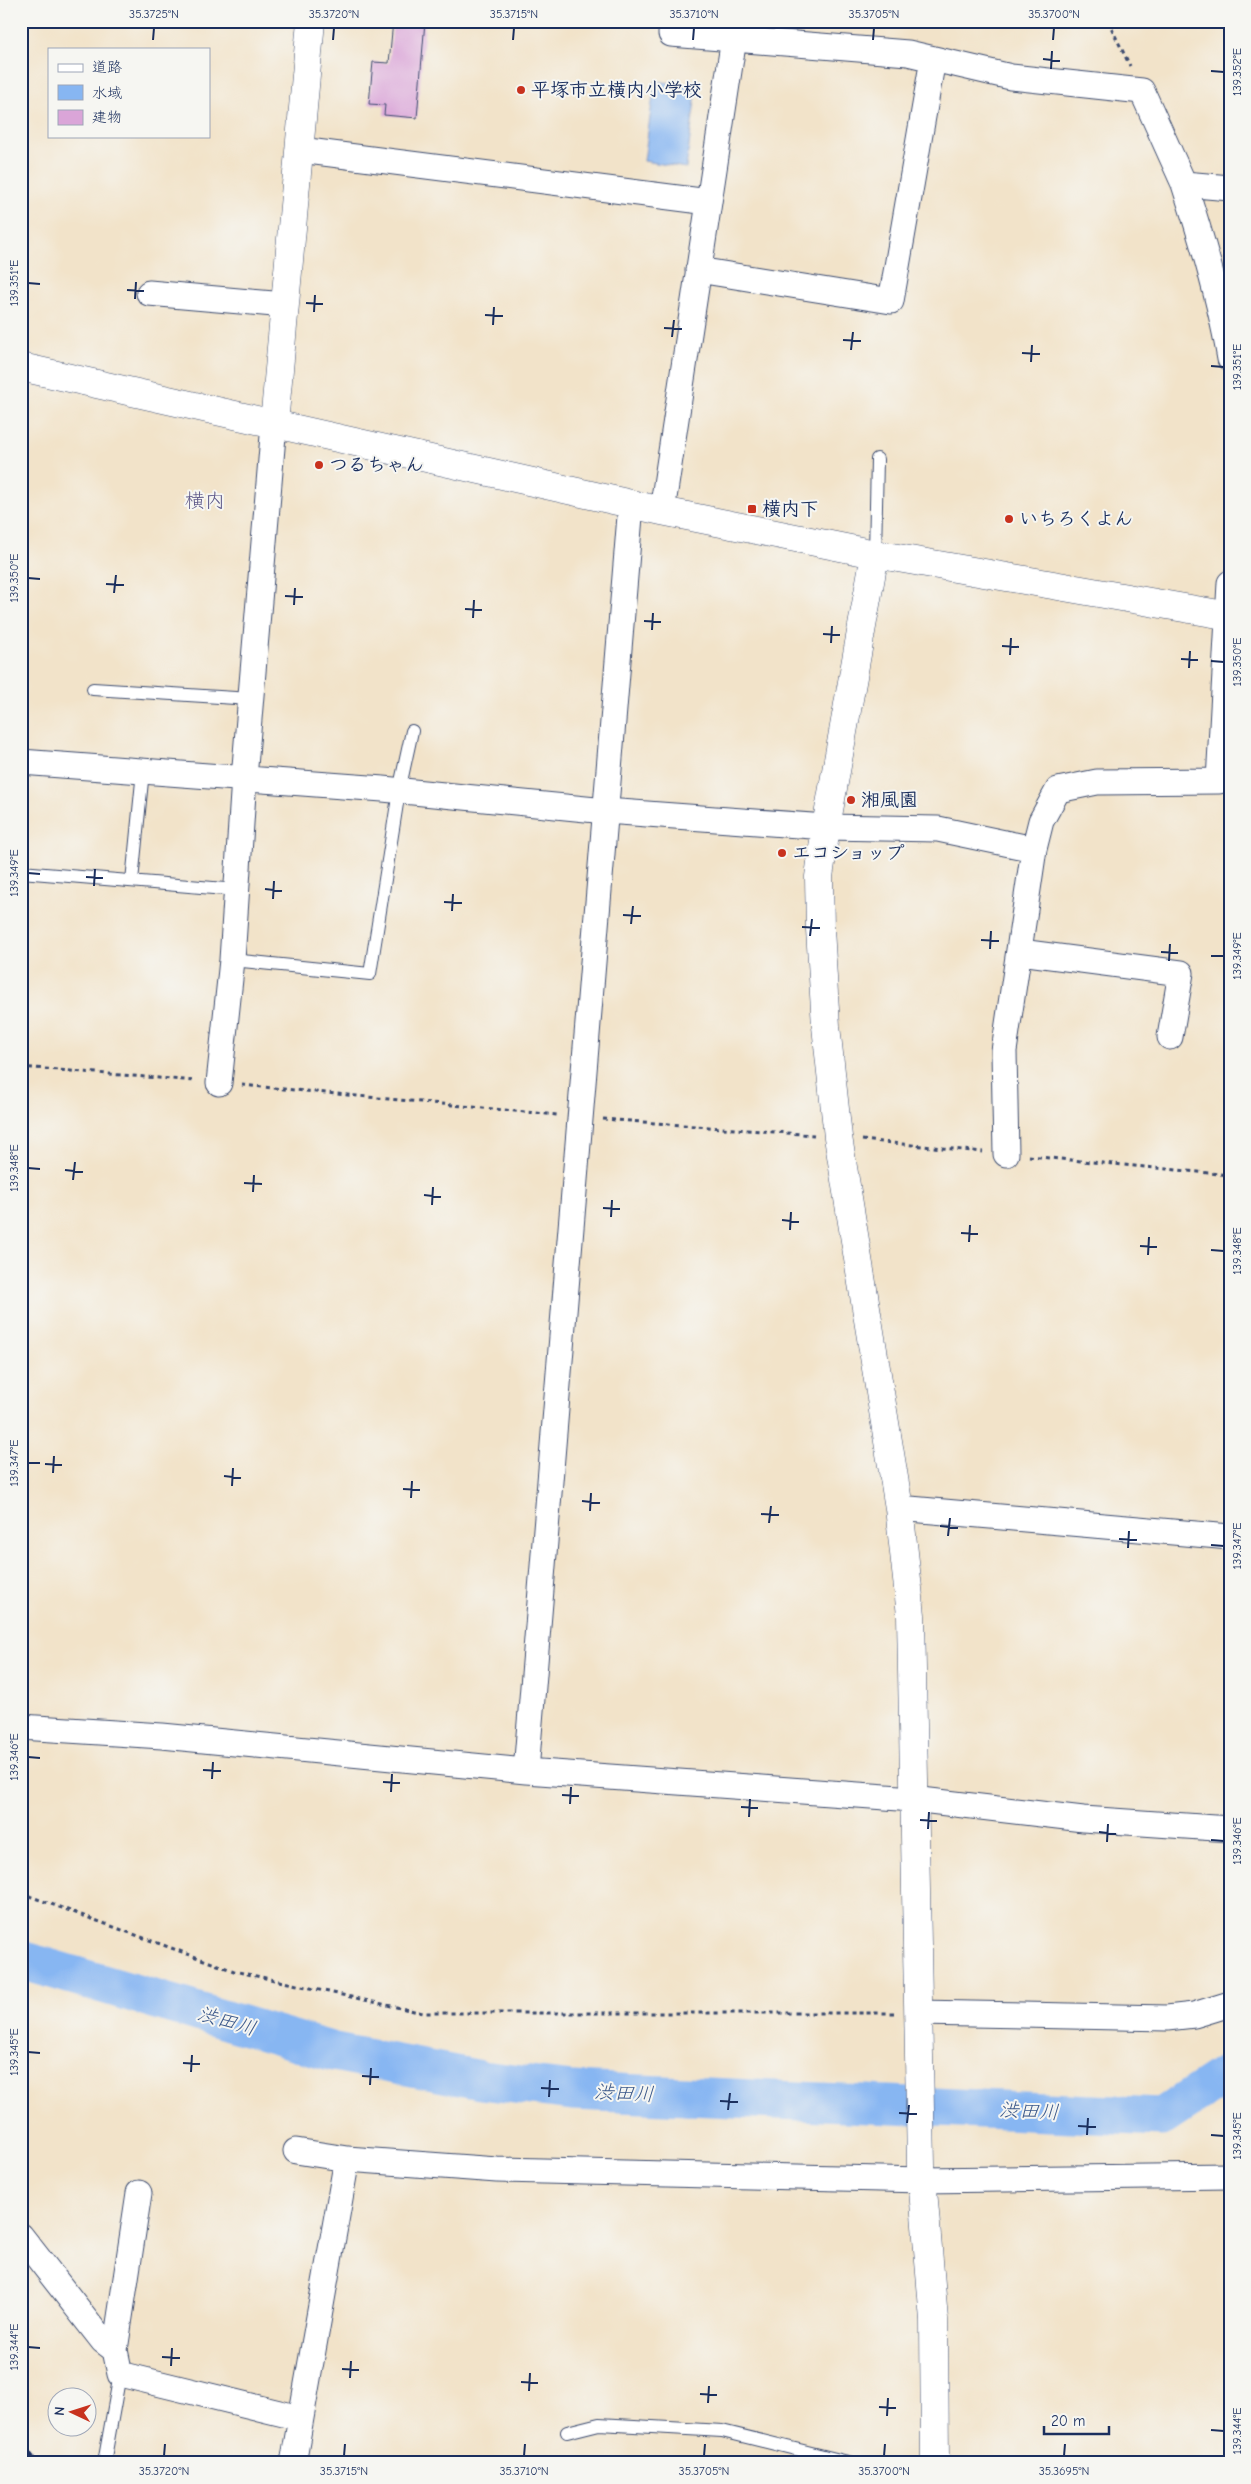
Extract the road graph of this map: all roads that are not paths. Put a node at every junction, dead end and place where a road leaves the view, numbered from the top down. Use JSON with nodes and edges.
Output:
{"nodes":[{"id":1,"x":311,"y":21,"type":"edge"},
{"id":2,"x":672,"y":21,"type":"edge"},
{"id":3,"x":734,"y":38,"type":"junction"},
{"id":4,"x":933,"y":59,"type":"junction"},
{"id":5,"x":300,"y":150,"type":"junction"},
{"id":6,"x":1184,"y":184,"type":"junction"},
{"id":7,"x":1230,"y":188,"type":"edge"},
{"id":8,"x":709,"y":202,"type":"junction"},
{"id":9,"x":698,"y":270,"type":"junction"},
{"id":10,"x":149,"y":293,"type":"dead end"},
{"id":11,"x":286,"y":305,"type":"junction"},
{"id":12,"x":1230,"y":359,"type":"edge"},
{"id":13,"x":21,"y":367,"type":"edge"},
{"id":14,"x":274,"y":424,"type":"junction"},
{"id":15,"x":877,"y":459,"type":"dead end"},
{"id":16,"x":632,"y":504,"type":"junction"},
{"id":17,"x":662,"y":511,"type":"junction"},
{"id":18,"x":875,"y":554,"type":"junction"},
{"id":19,"x":1230,"y":583,"type":"edge"},
{"id":20,"x":1229,"y":616,"type":"edge"},
{"id":21,"x":93,"y":689,"type":"dead end"},
{"id":22,"x":251,"y":699,"type":"junction"},
{"id":23,"x":412,"y":730,"type":"dead end"},
{"id":24,"x":21,"y":762,"type":"edge"},
{"id":25,"x":144,"y":771,"type":"junction"},
{"id":26,"x":244,"y":778,"type":"junction"},
{"id":27,"x":399,"y":791,"type":"junction"},
{"id":28,"x":606,"y":811,"type":"junction"},
{"id":29,"x":826,"y":827,"type":"junction"},
{"id":30,"x":1034,"y":849,"type":"junction"},
{"id":31,"x":21,"y":872,"type":"edge"},
{"id":32,"x":132,"y":881,"type":"junction"},
{"id":33,"x":237,"y":890,"type":"junction"},
{"id":34,"x":1020,"y":952,"type":"junction"},
{"id":35,"x":232,"y":960,"type":"junction"},
{"id":36,"x":1170,"y":1037,"type":"dead end"},
{"id":37,"x":219,"y":1083,"type":"road end"},
{"id":38,"x":1006,"y":1154,"type":"road end"},
{"id":39,"x":899,"y":1508,"type":"junction"},
{"id":40,"x":1230,"y":1537,"type":"edge"},
{"id":41,"x":21,"y":1727,"type":"edge"},
{"id":42,"x":526,"y":1771,"type":"junction"},
{"id":43,"x":913,"y":1799,"type":"junction"},
{"id":44,"x":1230,"y":1829,"type":"edge"},
{"id":45,"x":1230,"y":2004,"type":"edge"},
{"id":46,"x":920,"y":2018,"type":"junction"},
{"id":47,"x":296,"y":2151,"type":"dead end"},
{"id":48,"x":347,"y":2160,"type":"junction"},
{"id":49,"x":922,"y":2173,"type":"junction"},
{"id":50,"x":1230,"y":2176,"type":"edge"},
{"id":51,"x":139,"y":2193,"type":"dead end"},
{"id":52,"x":21,"y":2236,"type":"edge"},
{"id":53,"x":118,"y":2362,"type":"junction"},
{"id":54,"x":300,"y":2418,"type":"junction"},
{"id":55,"x":566,"y":2432,"type":"dead end"},
{"id":56,"x":104,"y":2463,"type":"edge"},
{"id":57,"x":292,"y":2463,"type":"edge"},
{"id":58,"x":852,"y":2463,"type":"edge"},
{"id":59,"x":935,"y":2463,"type":"edge"}],
"edges":[{"from":1,"to":5,"type":"street"},
{"from":2,"to":3,"type":"street"},
{"from":3,"to":4,"type":"street"},
{"from":3,"to":8,"type":"street"},
{"from":4,"to":6,"type":"street"},
{"from":4,"to":9,"type":"street"},
{"from":5,"to":8,"type":"street"},
{"from":5,"to":11,"type":"street"},
{"from":6,"to":7,"type":"street"},
{"from":6,"to":12,"type":"street"},
{"from":8,"to":9,"type":"street"},
{"from":9,"to":17,"type":"street"},
{"from":10,"to":11,"type":"street"},
{"from":11,"to":14,"type":"street"},
{"from":13,"to":14,"type":"street"},
{"from":14,"to":16,"type":"street"},
{"from":14,"to":22,"type":"street"},
{"from":15,"to":18,"type":"lane"},
{"from":16,"to":17,"type":"street"},
{"from":16,"to":28,"type":"street"},
{"from":17,"to":18,"type":"street"},
{"from":18,"to":20,"type":"street"},
{"from":18,"to":29,"type":"street"},
{"from":19,"to":20,"type":"street"},
{"from":20,"to":30,"type":"street"},
{"from":21,"to":22,"type":"lane"},
{"from":22,"to":26,"type":"street"},
{"from":23,"to":27,"type":"lane"},
{"from":24,"to":25,"type":"street"},
{"from":25,"to":26,"type":"street"},
{"from":25,"to":32,"type":"lane"},
{"from":26,"to":27,"type":"street"},
{"from":26,"to":33,"type":"street"},
{"from":27,"to":28,"type":"street"},
{"from":27,"to":35,"type":"lane"},
{"from":28,"to":29,"type":"street"},
{"from":28,"to":42,"type":"street"},
{"from":29,"to":30,"type":"street"},
{"from":29,"to":39,"type":"street"},
{"from":30,"to":34,"type":"street"},
{"from":31,"to":32,"type":"lane"},
{"from":32,"to":33,"type":"lane"},
{"from":33,"to":35,"type":"street"},
{"from":34,"to":36,"type":"street"},
{"from":34,"to":38,"type":"street"},
{"from":35,"to":37,"type":"street"},
{"from":39,"to":40,"type":"street"},
{"from":39,"to":43,"type":"street"},
{"from":41,"to":42,"type":"street"},
{"from":42,"to":43,"type":"street"},
{"from":43,"to":44,"type":"street"},
{"from":43,"to":46,"type":"street"},
{"from":45,"to":46,"type":"street"},
{"from":46,"to":49,"type":"street"},
{"from":47,"to":48,"type":"street"},
{"from":48,"to":49,"type":"street"},
{"from":48,"to":54,"type":"street"},
{"from":49,"to":50,"type":"street"},
{"from":49,"to":59,"type":"street"},
{"from":51,"to":53,"type":"street"},
{"from":52,"to":53,"type":"street"},
{"from":53,"to":54,"type":"street"},
{"from":53,"to":56,"type":"lane"},
{"from":54,"to":57,"type":"street"},
{"from":55,"to":58,"type":"lane"}]}
